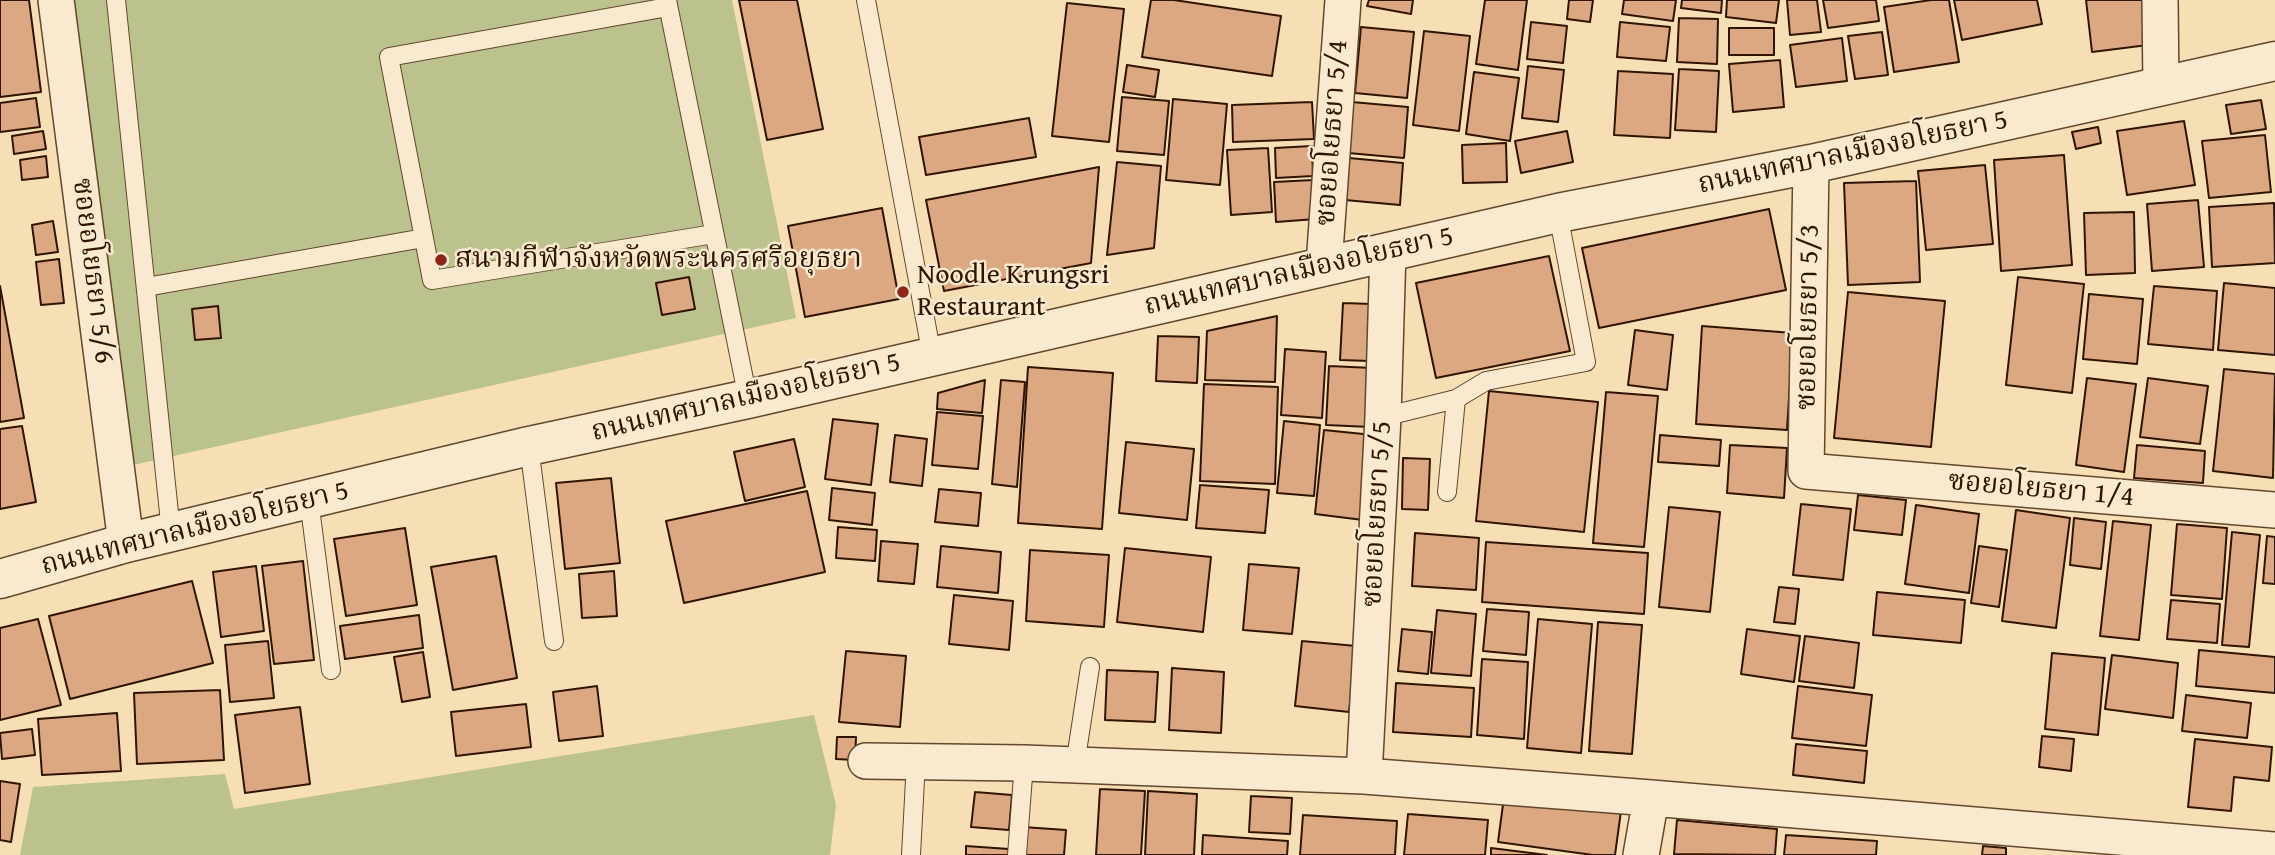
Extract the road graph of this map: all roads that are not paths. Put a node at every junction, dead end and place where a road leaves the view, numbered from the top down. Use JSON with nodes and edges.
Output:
{"nodes":[{"id":1,"x":56,"y":0,"type":"edge"},
{"id":2,"x":116,"y":0,"type":"edge"},
{"id":3,"x":866,"y":0,"type":"edge"},
{"id":4,"x":1343,"y":0,"type":"edge"},
{"id":5,"x":2160,"y":0,"type":"edge"},
{"id":6,"x":667,"y":4,"type":"edge"},
{"id":7,"x":2275,"y":61,"type":"edge"},
{"id":8,"x":2161,"y":87,"type":"junction"},
{"id":9,"x":1811,"y":164,"type":"junction"},
{"id":10,"x":1558,"y":213,"type":"junction"},
{"id":11,"x":714,"y":234,"type":"junction"},
{"id":12,"x":425,"y":238,"type":"junction"},
{"id":13,"x":1388,"y":251,"type":"junction"},
{"id":14,"x":1324,"y":265,"type":"junction"},
{"id":15,"x":146,"y":287,"type":"junction"},
{"id":16,"x":932,"y":356,"type":"junction"},
{"id":17,"x":748,"y":399,"type":"junction"},
{"id":18,"x":1456,"y":399,"type":"junction"},
{"id":19,"x":1383,"y":417,"type":"junction"},
{"id":20,"x":529,"y":446,"type":"junction"},
{"id":21,"x":1806,"y":471,"type":"joint"},
{"id":22,"x":1447,"y":492,"type":"dead end"},
{"id":23,"x":309,"y":500,"type":"junction"},
{"id":24,"x":2275,"y":510,"type":"edge"},
{"id":25,"x":171,"y":533,"type":"junction"},
{"id":26,"x":126,"y":543,"type":"junction"},
{"id":27,"x":0,"y":579,"type":"edge"},
{"id":28,"x":554,"y":641,"type":"dead end"},
{"id":29,"x":1090,"y":667,"type":"dead end"},
{"id":30,"x":331,"y":670,"type":"dead end"},
{"id":31,"x":866,"y":761,"type":"dead end"},
{"id":32,"x":916,"y":761,"type":"junction"},
{"id":33,"x":1024,"y":763,"type":"junction"},
{"id":34,"x":1075,"y":765,"type":"junction"},
{"id":35,"x":1364,"y":776,"type":"junction"},
{"id":36,"x":1651,"y":798,"type":"junction"},
{"id":37,"x":2275,"y":850,"type":"edge"},
{"id":38,"x":911,"y":855,"type":"edge"},
{"id":39,"x":1017,"y":855,"type":"edge"},
{"id":40,"x":1641,"y":855,"type":"edge"}],
"edges":[{"from":1,"to":26,"type":"street","name":"ซอยอโยธยา 5/6"},
{"from":2,"to":15,"type":"lane"},
{"from":3,"to":16,"type":"lane"},
{"from":4,"to":14,"type":"street","name":"ซอยอโยธยา 5/4"},
{"from":5,"to":8,"type":"street"},
{"from":6,"to":11,"type":"lane"},
{"from":6,"to":12,"type":"lane"},
{"from":7,"to":8,"type":"street","name":"ถนนเทศบาลเมืองอโยธยา 5"},
{"from":8,"to":9,"type":"street","name":"ถนนเทศบาลเมืองอโยธยา 5"},
{"from":9,"to":10,"type":"street","name":"ถนนเทศบาลเมืองอโยธยา 5"},
{"from":9,"to":21,"type":"street","name":"ซอยอโยธยา 5/3"},
{"from":10,"to":13,"type":"street","name":"ถนนเทศบาลเมืองอโยธยา 5"},
{"from":10,"to":18,"type":"lane"},
{"from":11,"to":12,"type":"lane"},
{"from":11,"to":17,"type":"lane"},
{"from":12,"to":15,"type":"lane"},
{"from":13,"to":14,"type":"street","name":"ถนนเทศบาลเมืองอโยธยา 5"},
{"from":13,"to":19,"type":"street","name":"ซอยอโยธยา 5/5"},
{"from":14,"to":16,"type":"street","name":"ถนนเทศบาลเมืองอโยธยา 5"},
{"from":15,"to":25,"type":"lane"},
{"from":16,"to":17,"type":"street","name":"ถนนเทศบาลเมืองอโยธยา 5"},
{"from":17,"to":20,"type":"street","name":"ถนนเทศบาลเมืองอโยธยา 5"},
{"from":18,"to":19,"type":"lane"},
{"from":18,"to":22,"type":"lane"},
{"from":19,"to":35,"type":"street","name":"ซอยอโยธยา 5/5"},
{"from":20,"to":23,"type":"street","name":"ถนนเทศบาลเมืองอโยธยา 5"},
{"from":20,"to":28,"type":"lane"},
{"from":21,"to":24,"type":"street","name":"ซอยอโยธยา 1/4"},
{"from":23,"to":25,"type":"street","name":"ถนนเทศบาลเมืองอโยธยา 5"},
{"from":23,"to":30,"type":"lane"},
{"from":25,"to":26,"type":"street","name":"ถนนเทศบาลเมืองอโยธยา 5"},
{"from":26,"to":27,"type":"street","name":"ถนนเทศบาลเมืองอโยธยา 5"},
{"from":29,"to":34,"type":"lane"},
{"from":31,"to":32,"type":"street"},
{"from":32,"to":33,"type":"street"},
{"from":32,"to":38,"type":"lane"},
{"from":33,"to":34,"type":"street"},
{"from":33,"to":39,"type":"lane"},
{"from":34,"to":35,"type":"street"},
{"from":35,"to":36,"type":"street"},
{"from":36,"to":37,"type":"street"},
{"from":36,"to":40,"type":"street"}]}
